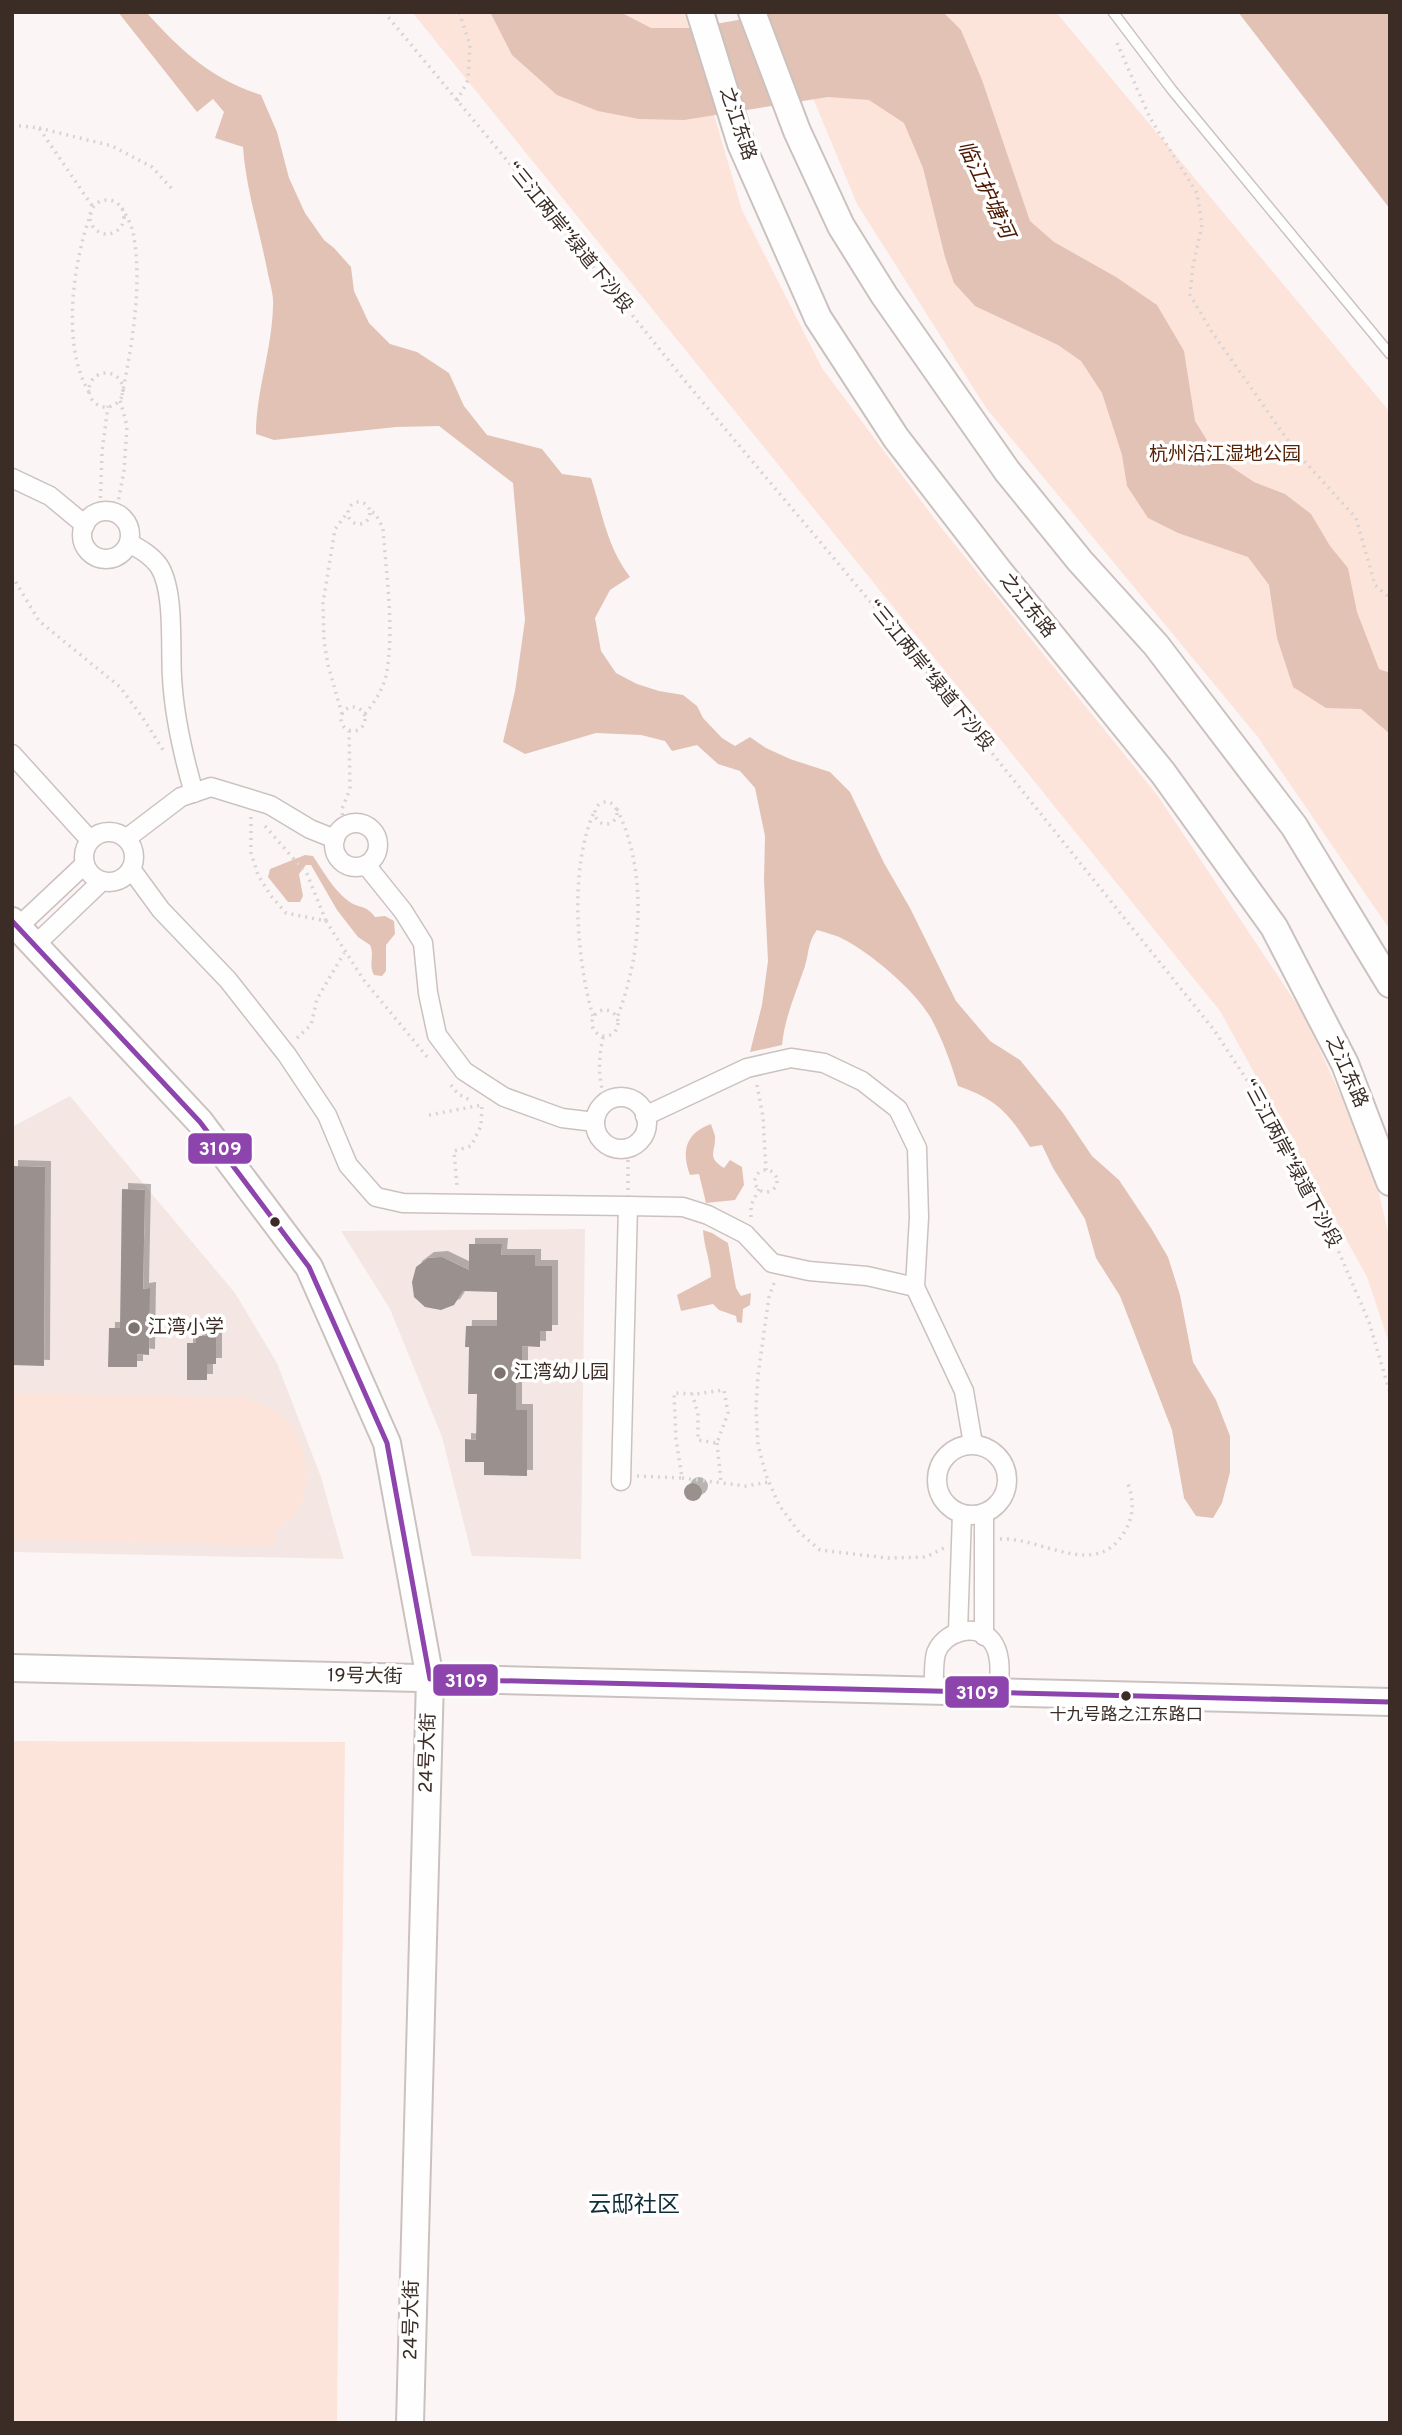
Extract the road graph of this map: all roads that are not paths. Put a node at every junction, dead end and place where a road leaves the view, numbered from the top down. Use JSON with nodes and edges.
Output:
{"nodes":[{"id":1,"x":700,"y":12,"type":"edge"},
{"id":2,"x":752,"y":12,"type":"edge"},
{"id":3,"x":1113,"y":12,"type":"edge"},
{"id":4,"x":1390,"y":354,"type":"edge"},
{"id":5,"x":12,"y":478,"type":"edge"},
{"id":6,"x":85,"y":525,"type":"junction"},
{"id":7,"x":129,"y":543,"type":"junction"},
{"id":8,"x":12,"y":754,"type":"edge"},
{"id":9,"x":194,"y":793,"type":"junction"},
{"id":10,"x":339,"y":833,"type":"junction"},
{"id":11,"x":127,"y":838,"type":"junction"},
{"id":12,"x":90,"y":840,"type":"junction"},
{"id":13,"x":85,"y":864,"type":"junction"},
{"id":14,"x":366,"y":865,"type":"junction"},
{"id":15,"x":131,"y":869,"type":"junction"},
{"id":16,"x":102,"y":881,"type":"junction"},
{"id":17,"x":22,"y":931,"type":"edge"},
{"id":18,"x":1390,"y":984,"type":"edge"},
{"id":19,"x":645,"y":1116,"type":"junction"},
{"id":20,"x":595,"y":1122,"type":"junction"},
{"id":21,"x":1390,"y":1182,"type":"edge"},
{"id":22,"x":628,"y":1206,"type":"junction"},
{"id":23,"x":915,"y":1287,"type":"junction"},
{"id":24,"x":973,"y":1444,"type":"junction"},
{"id":25,"x":621,"y":1478,"type":"road end"},
{"id":26,"x":984,"y":1513,"type":"junction"},
{"id":27,"x":962,"y":1514,"type":"junction"},
{"id":28,"x":958,"y":1631,"type":"junction"},
{"id":29,"x":984,"y":1636,"type":"junction"},
{"id":30,"x":12,"y":1668,"type":"edge"},
{"id":31,"x":430,"y":1679,"type":"junction"},
{"id":32,"x":934,"y":1692,"type":"junction"},
{"id":33,"x":999,"y":1694,"type":"junction"},
{"id":34,"x":1390,"y":1702,"type":"edge"},
{"id":35,"x":410,"y":2423,"type":"edge"}],
"edges":[{"from":1,"to":21,"type":"street","name":"之江东路"},
{"from":2,"to":18,"type":"street"},
{"from":3,"to":4,"type":"lane"},
{"from":5,"to":6,"type":"street"},
{"from":6,"to":7,"type":"street"},
{"from":6,"to":7,"type":"street"},
{"from":7,"to":9,"type":"street"},
{"from":8,"to":12,"type":"street"},
{"from":9,"to":10,"type":"street"},
{"from":9,"to":11,"type":"street"},
{"from":10,"to":14,"type":"street"},
{"from":10,"to":14,"type":"street"},
{"from":11,"to":12,"type":"street"},
{"from":11,"to":15,"type":"street"},
{"from":12,"to":13,"type":"street"},
{"from":13,"to":16,"type":"street"},
{"from":13,"to":17,"type":"street"},
{"from":14,"to":20,"type":"street"},
{"from":15,"to":16,"type":"street"},
{"from":15,"to":22,"type":"street"},
{"from":16,"to":17,"type":"street"},
{"from":17,"to":31,"type":"street","name":"24号大街"},
{"from":19,"to":20,"type":"street"},
{"from":19,"to":20,"type":"street"},
{"from":19,"to":23,"type":"street"},
{"from":22,"to":23,"type":"street"},
{"from":22,"to":25,"type":"street"},
{"from":23,"to":24,"type":"street"},
{"from":24,"to":26,"type":"street"},
{"from":24,"to":27,"type":"street"},
{"from":26,"to":27,"type":"street"},
{"from":26,"to":29,"type":"street"},
{"from":27,"to":28,"type":"street"},
{"from":28,"to":29,"type":"street"},
{"from":28,"to":32,"type":"street"},
{"from":29,"to":33,"type":"street"},
{"from":30,"to":31,"type":"street","name":"19号大街"},
{"from":31,"to":32,"type":"street","name":"19号大街"},
{"from":31,"to":35,"type":"street","name":"24号大街"},
{"from":32,"to":33,"type":"street","name":"19号大街"},
{"from":33,"to":34,"type":"street","name":"19号大街"}]}
